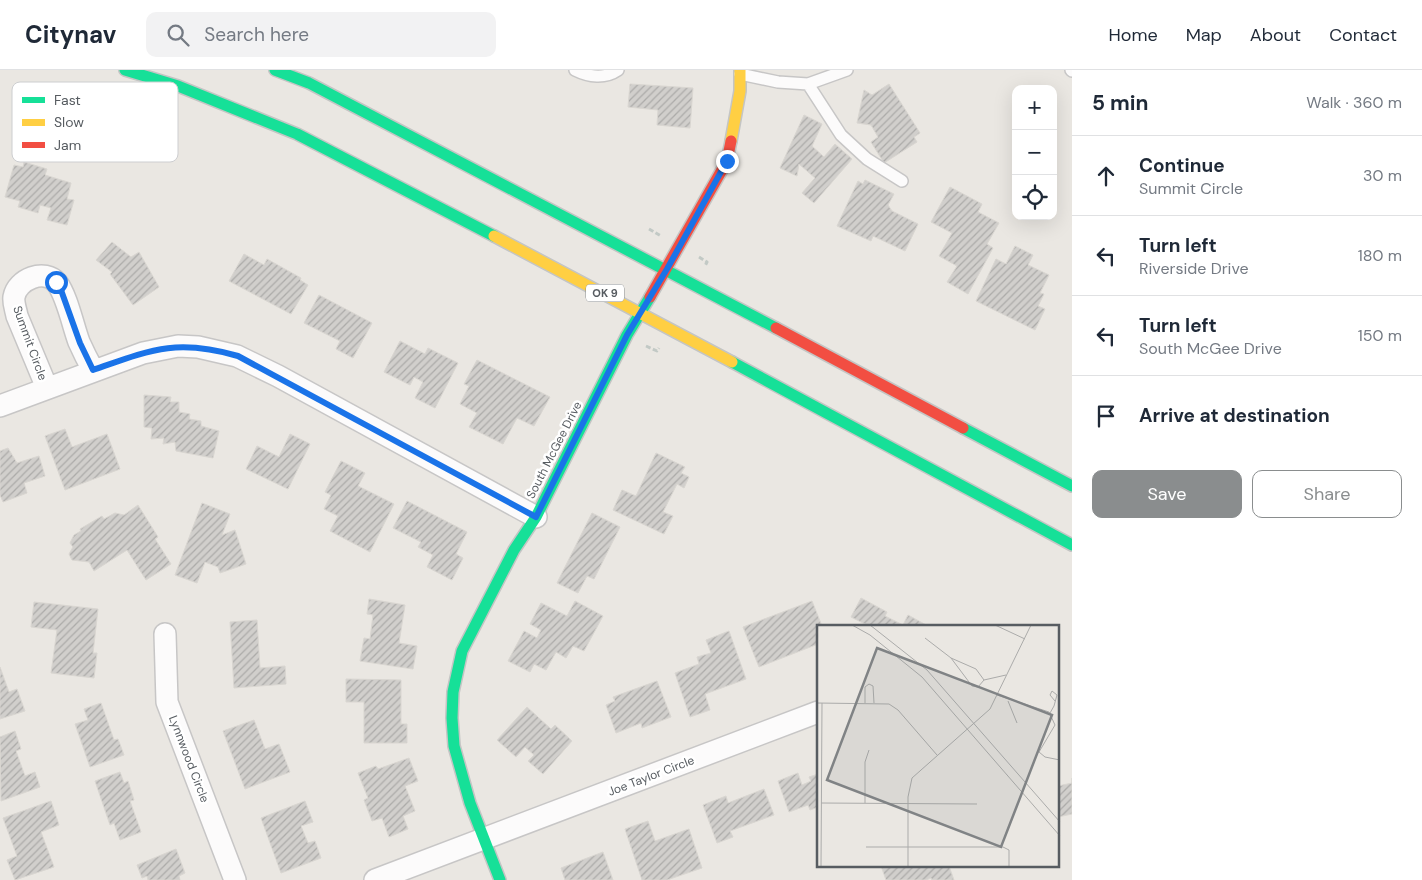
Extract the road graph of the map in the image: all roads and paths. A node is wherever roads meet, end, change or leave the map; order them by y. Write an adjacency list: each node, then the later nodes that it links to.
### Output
1 (125, 70): 7 (main road, OK 9)
2 (275, 70): 11 (main road)
3 (575, 70): 4 (lane)
4 (618, 70)
5 (847, 70): 8 (lane)
6 (740, 72): 8 (lane); 11 (main road, South McGee Drive)
7 (165, 82)
8 (808, 84): 10 (lane)
9 (178, 86): 12 (main road, OK 9)
10 (902, 181)
11 (667, 269): 12 (main road, South McGee Drive); 16 (main road)
12 (640, 312): 17 (main road, South McGee Drive); 18 (main road, OK 9)
13 (93, 370): 14 (street); 14 (street, Summit Circle); 17 (street)
14 (46, 388): 15 (street)
15 (0, 406)
16 (1072, 486)
17 (536, 517): 21 (main road, South McGee Drive)
18 (1072, 545)
19 (165, 634): 22 (street, Lynnwood Circle)
20 (817, 712): 21 (street, Joe Taylor Circle)
21 (483, 840): 23 (street, Joe Taylor Circle); 24 (main road, South McGee Drive)
22 (235, 880)
23 (375, 880)
24 (500, 880)

